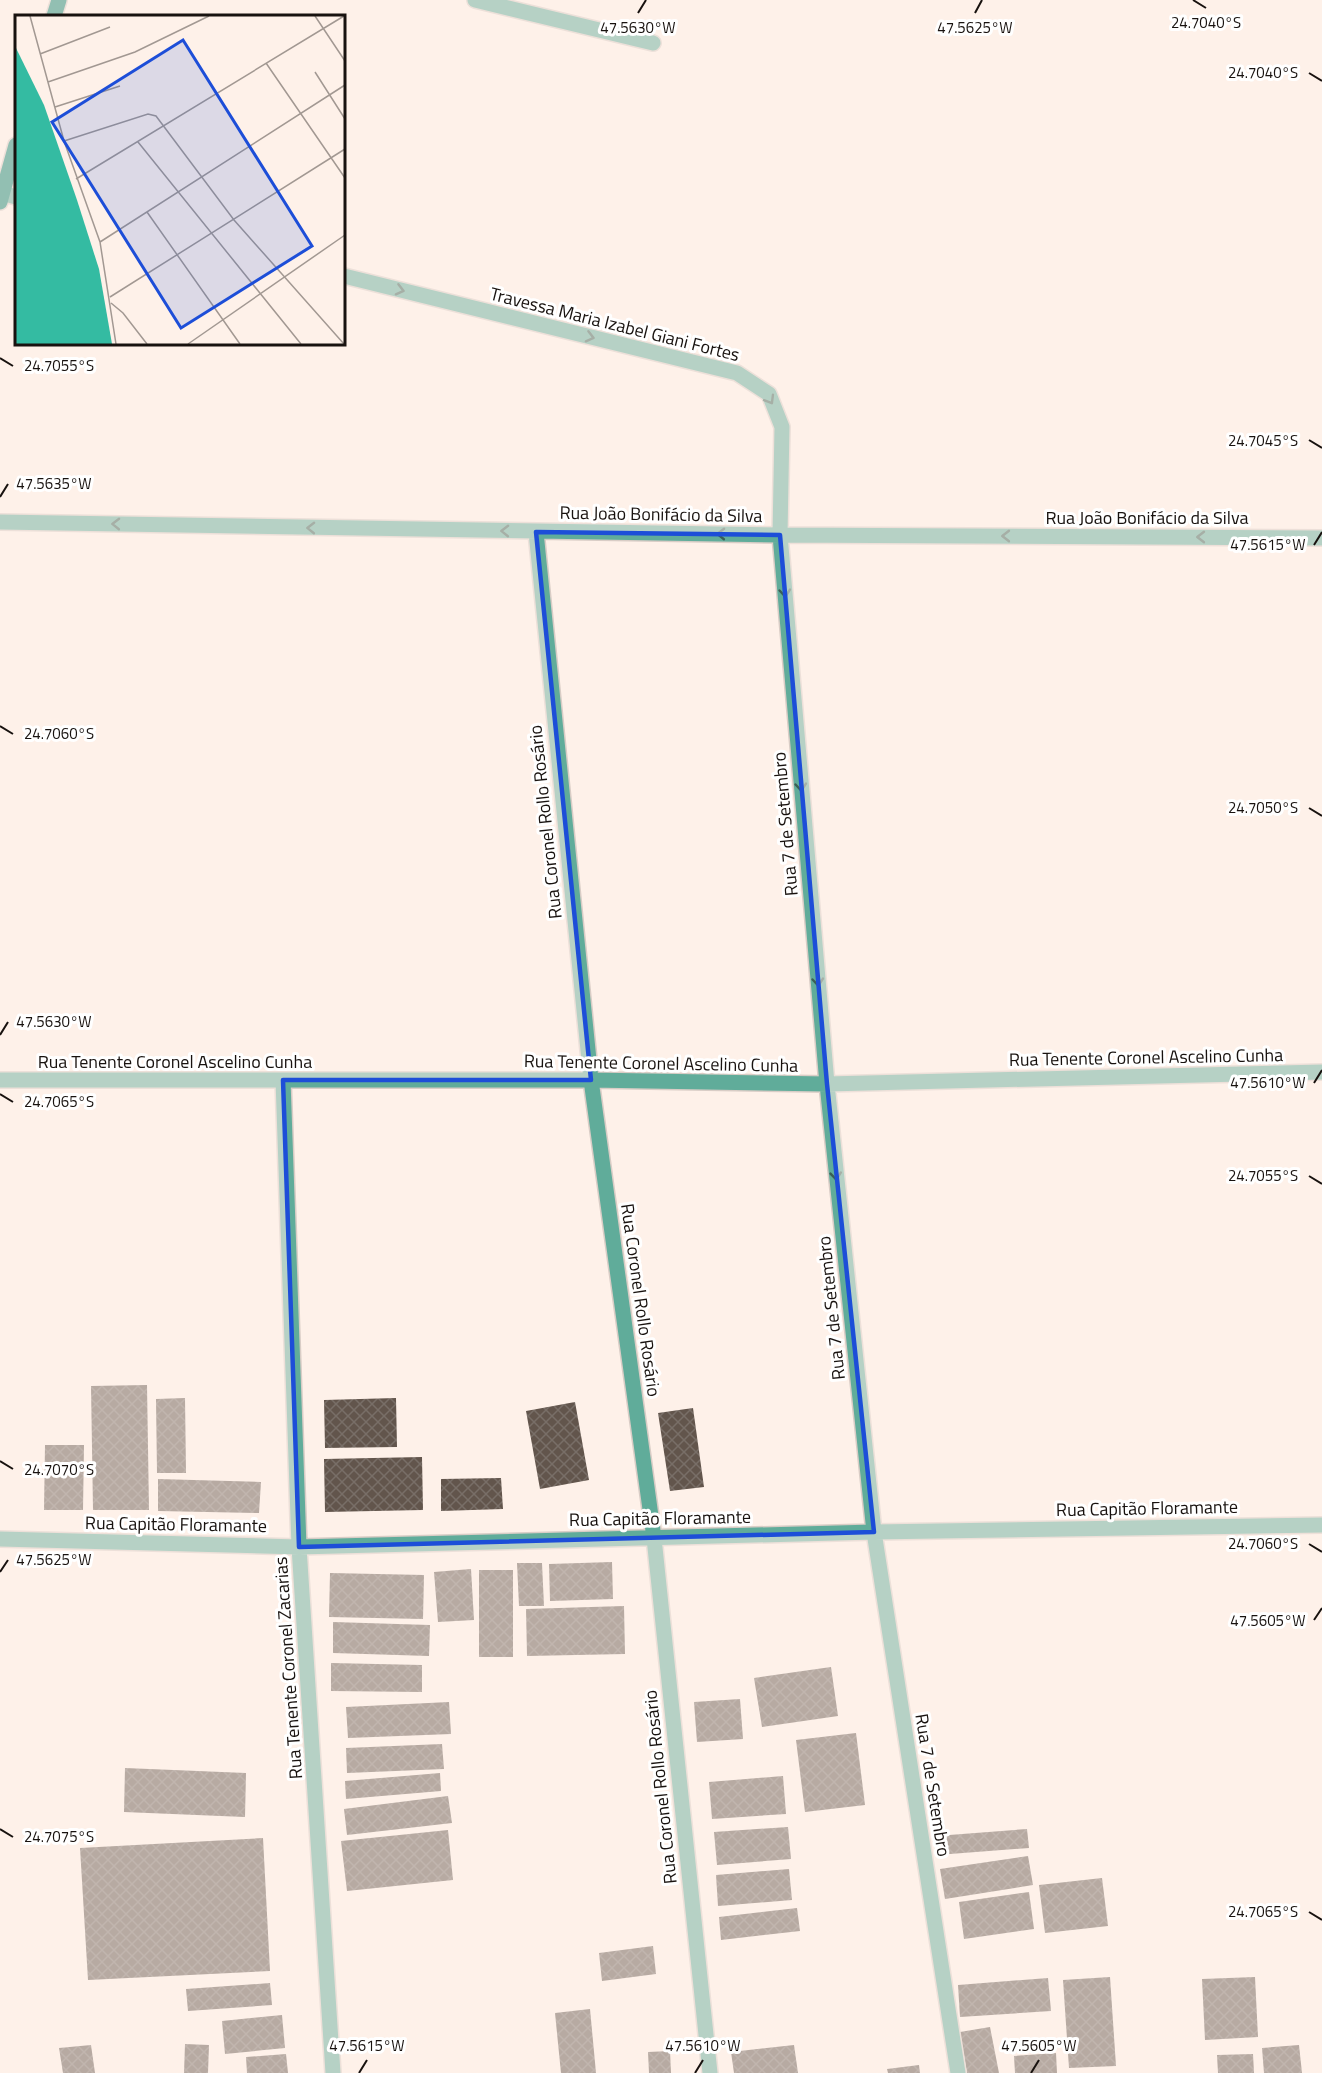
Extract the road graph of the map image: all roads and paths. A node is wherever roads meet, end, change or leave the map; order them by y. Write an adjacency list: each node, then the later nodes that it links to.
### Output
1 (59, 0): 3 (main road)
2 (475, 0): 4 (street)
3 (54, 15)
4 (653, 44)
5 (15, 150): 6 (main road)
6 (6, 197)
7 (345, 276): 10 (street, Travessa Maria Izabel Giani Fortes, one-way to 10)
8 (0, 522): 9 (street, Rua João Bonifácio da Silva, one-way to 8)
9 (536, 532): 10 (street, Rua João Bonifácio da Silva, one-way to 9); 15 (street, Rua Coronel Rollo Rosário)
10 (780, 535): 11 (street, Rua João Bonifácio da Silva, one-way to 10); 16 (street, Rua 7 de Setembro, one-way to 16)
11 (1322, 538)
12 (1322, 1072): 16 (street, Rua Tenente Coronel Ascelino Cunha)
13 (0, 1080): 14 (street, Rua Tenente Coronel Ascelino Cunha)
14 (283, 1080): 15 (street, Rua Tenente Coronel Ascelino Cunha); 21 (street, Rua Tenente Coronel Zacarias)
15 (591, 1080): 16 (street, Rua Tenente Coronel Ascelino Cunha); 19 (street, Rua Coronel Rollo Rosário)
16 (826, 1084): 18 (street, Rua 7 de Setembro, one-way to 18)
17 (1322, 1525): 18 (street, Rua Capitão Floramante)
18 (874, 1532): 19 (street, Rua Capitão Floramante); 24 (street, Rua 7 de Setembro)
19 (654, 1538): 21 (street, Rua Capitão Floramante); 23 (street, Rua Coronel Rollo Rosário)
20 (0, 1539): 21 (street, Rua Capitão Floramante)
21 (299, 1547): 22 (street, Rua Tenente Coronel Zacarias)
22 (333, 2073)
23 (710, 2073)
24 (958, 2073)

